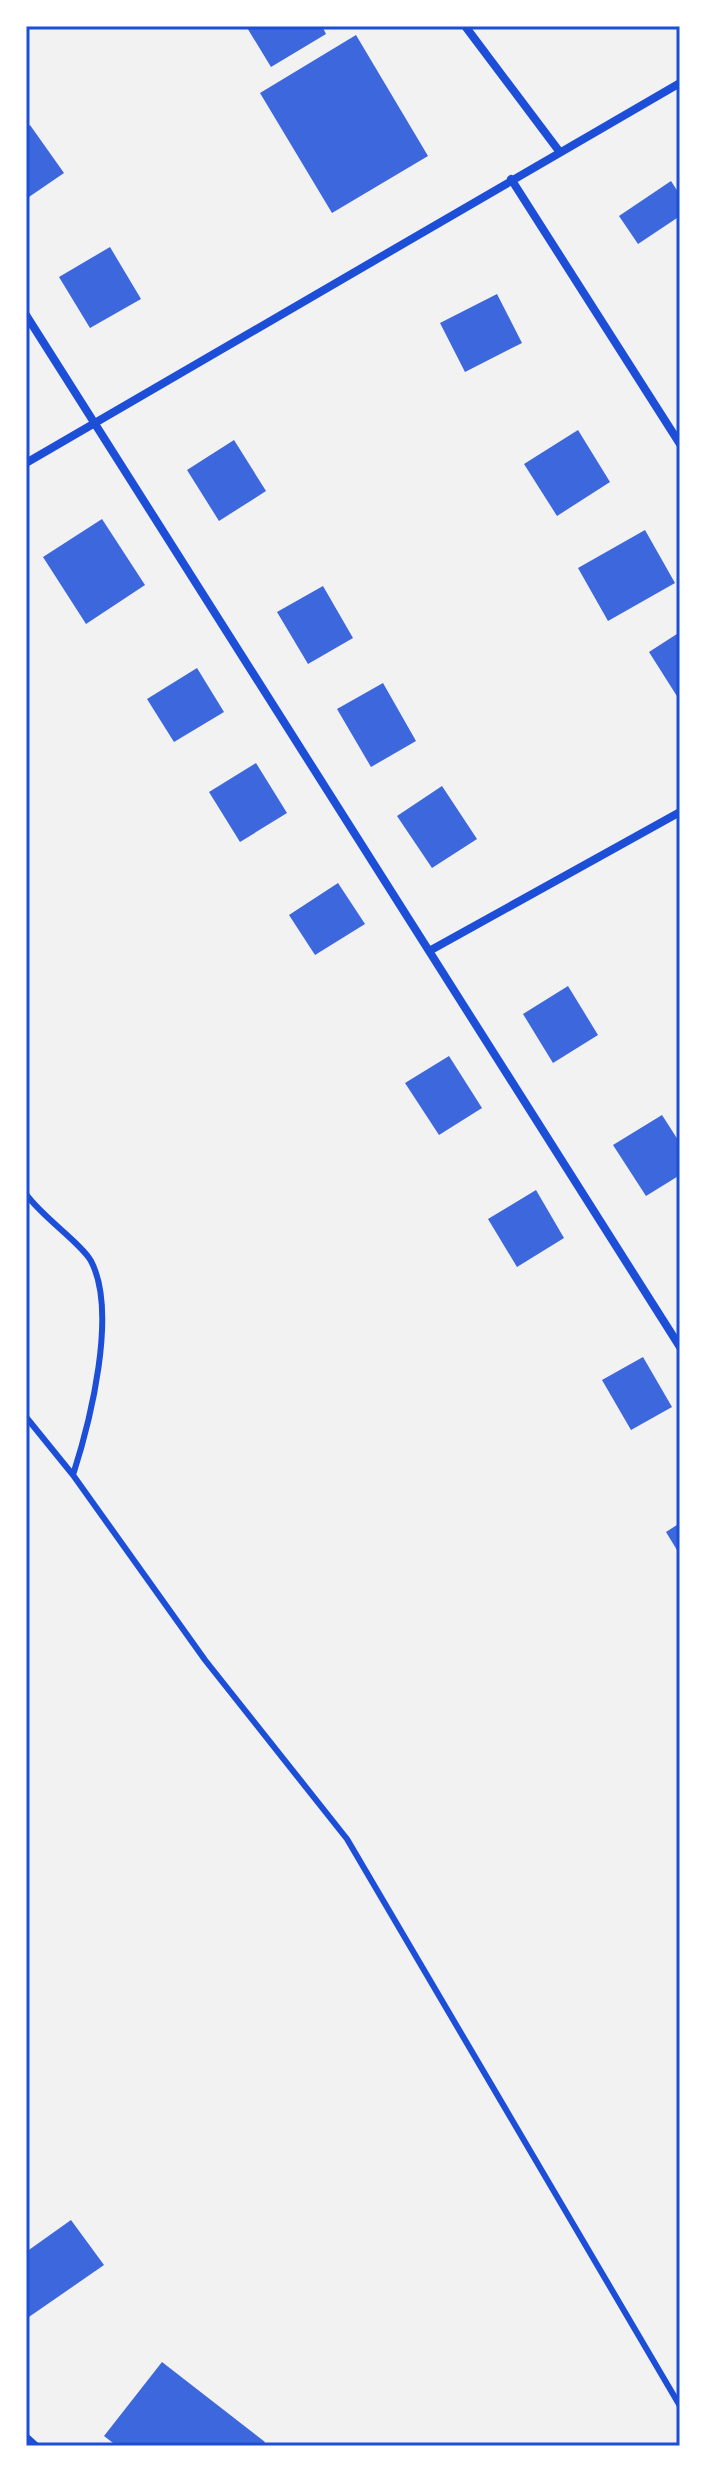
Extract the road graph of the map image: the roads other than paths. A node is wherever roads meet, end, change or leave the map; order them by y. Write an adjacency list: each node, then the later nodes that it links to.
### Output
1 (465, 26): 3 (street)
2 (680, 83): 3 (street)
3 (559, 151): 4 (street)
4 (511, 179): 6 (street); 7 (street)
5 (26, 315): 6 (street)
6 (92, 422): 8 (street); 10 (street)
7 (680, 444)
8 (26, 463)
9 (680, 812): 10 (street)
10 (431, 950): 12 (street)
11 (26, 1194): 14 (lane)
12 (680, 1347)
13 (26, 1417): 14 (lane)
14 (73, 1475): 15 (lane)
15 (680, 2406)
16 (26, 2436): 17 (lane)
17 (37, 2446)

